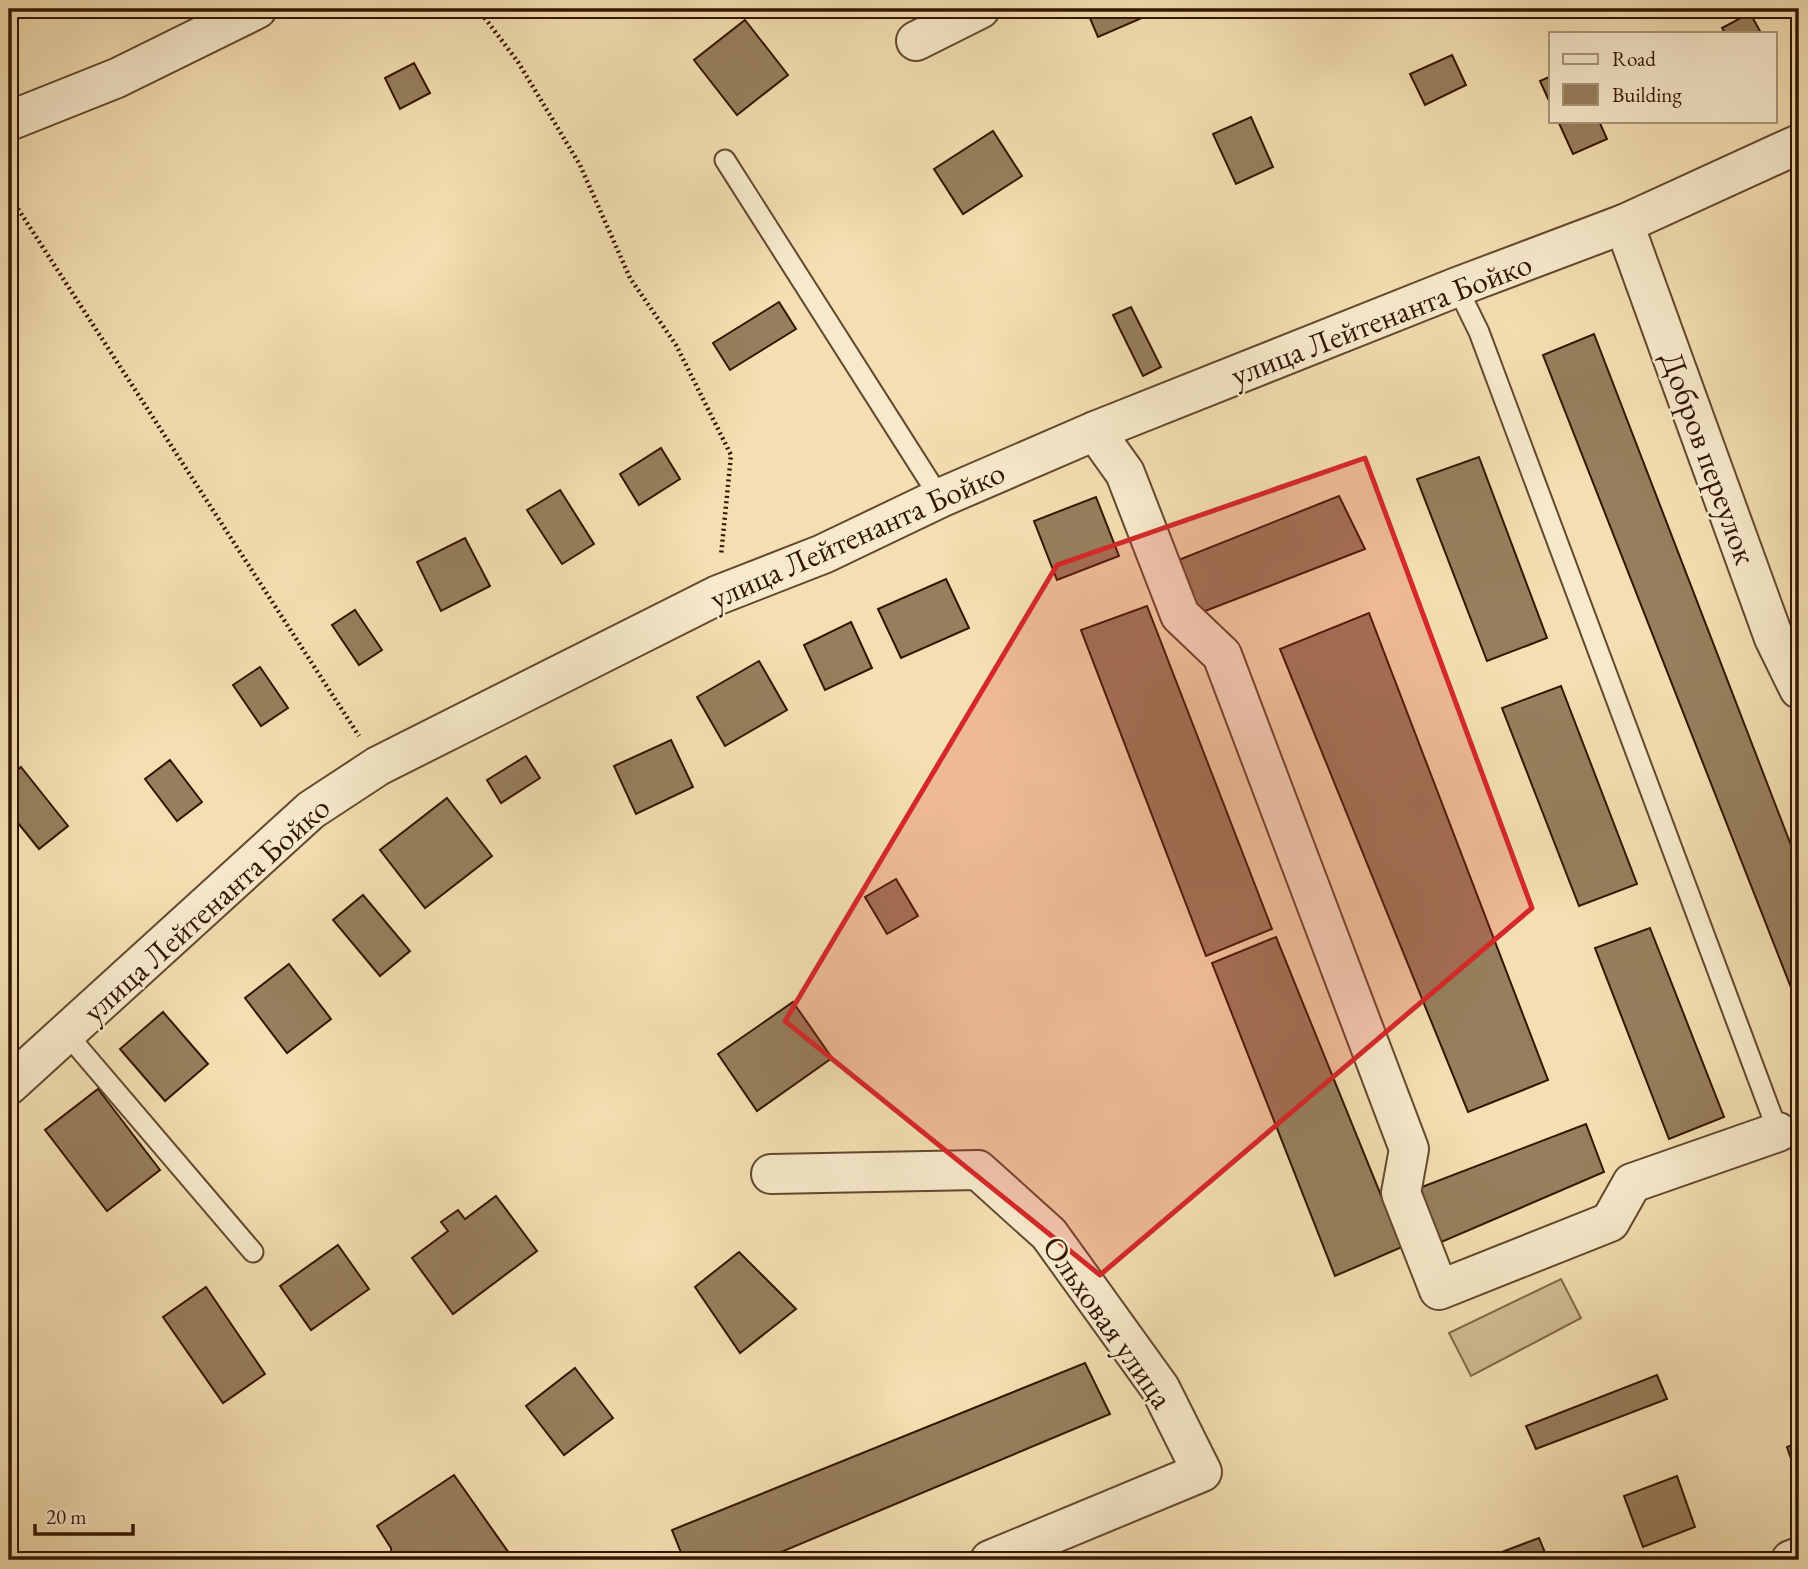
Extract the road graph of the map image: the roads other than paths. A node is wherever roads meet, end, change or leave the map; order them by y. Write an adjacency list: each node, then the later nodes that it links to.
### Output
1 (257, 9): 4 (street)
2 (980, 9): 3 (street)
3 (916, 41)
4 (9, 121)
5 (1799, 144): 7 (street, улица Лейтенанта Бойко)
6 (726, 160): 10 (lane)
7 (1624, 224): 8 (street, улица Лейтенанта Бойко); 11 (street, Добров переулок)
8 (1457, 287): 9 (street, улица Лейтенанта Бойко); 15 (lane)
9 (1095, 431): 10 (street, улица Лейтенанта Бойко); 15 (street)
10 (940, 498): 13 (street, улица Лейтенанта Бойко)
11 (1786, 633): 12 (street, Добров переулок)
12 (1799, 689)
13 (66, 1033): 14 (street, улица Лейтенанта Бойко); 17 (lane)
14 (9, 1085)
15 (1778, 1132)
16 (771, 1174): 19 (street, Ольховая улица)
17 (253, 1252)
18 (1799, 1557): 20 (street)
19 (990, 1560)
20 (1791, 1560)

